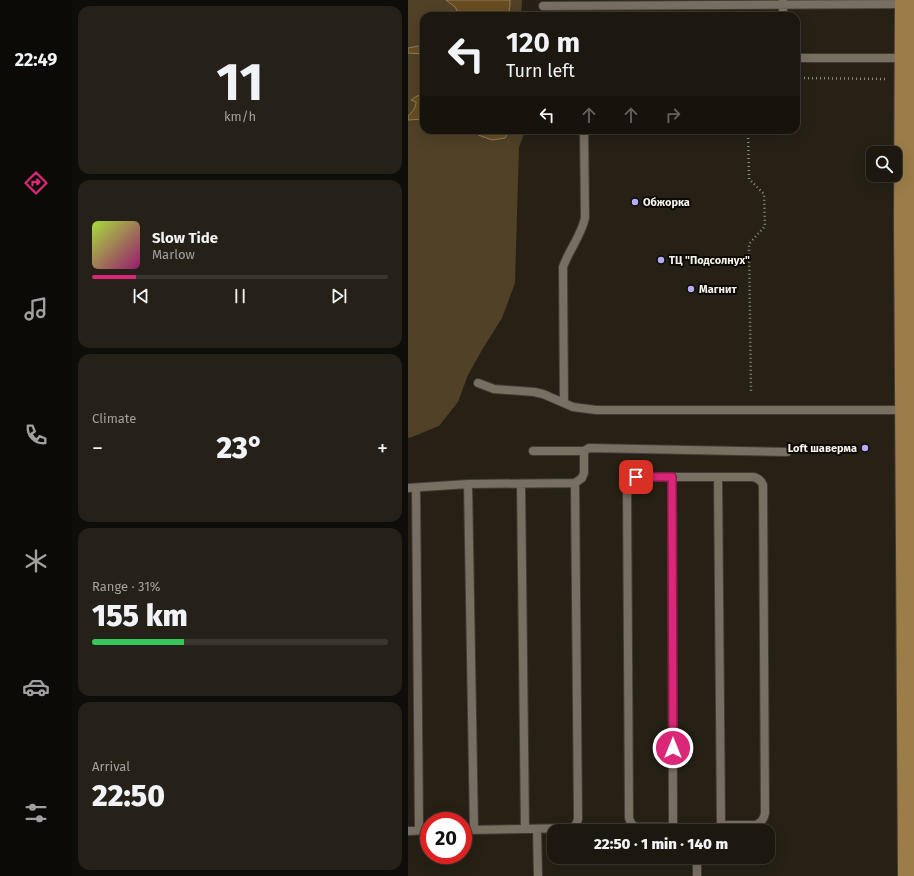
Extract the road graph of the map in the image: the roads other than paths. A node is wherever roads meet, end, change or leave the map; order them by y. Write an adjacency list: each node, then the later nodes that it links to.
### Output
1 (783, 2): 2 (lane); 3 (lane)
2 (906, 2): 5 (main road)
3 (543, 6)
4 (800, 58): 5 (lane)
5 (908, 66): 7 (main road)
6 (584, 134): 9 (lane)
7 (910, 223): 10 (main road)
8 (478, 383): 9 (lane)
9 (564, 403): 10 (lane)
10 (907, 410): 20 (main road)
11 (534, 450): 12 (lane)
12 (584, 451): 13 (lane); 16 (lane)
13 (787, 452)
14 (672, 477): 15 (lane); 23 (lane); 24 (lane)
15 (718, 477): 25 (lane); 26 (lane)
16 (575, 483): 18 (lane); 28 (lane)
17 (468, 484): 18 (lane); 19 (lane); 30 (lane)
18 (521, 484): 27 (lane)
19 (412, 488): 29 (lane)
20 (910, 553): 21 (main road)
21 (910, 588): 22 (main road)
22 (911, 720): 35 (main road)
23 (631, 824)
24 (673, 824)
25 (722, 824)
26 (758, 824)
27 (525, 829): 28 (lane); 30 (lane)
28 (537, 829): 33 (lane)
29 (419, 830): 31 (lane)
30 (474, 830)
31 (408, 831)
32 (697, 864): 34 (lane)
33 (538, 876)
34 (697, 876)
35 (909, 876)

